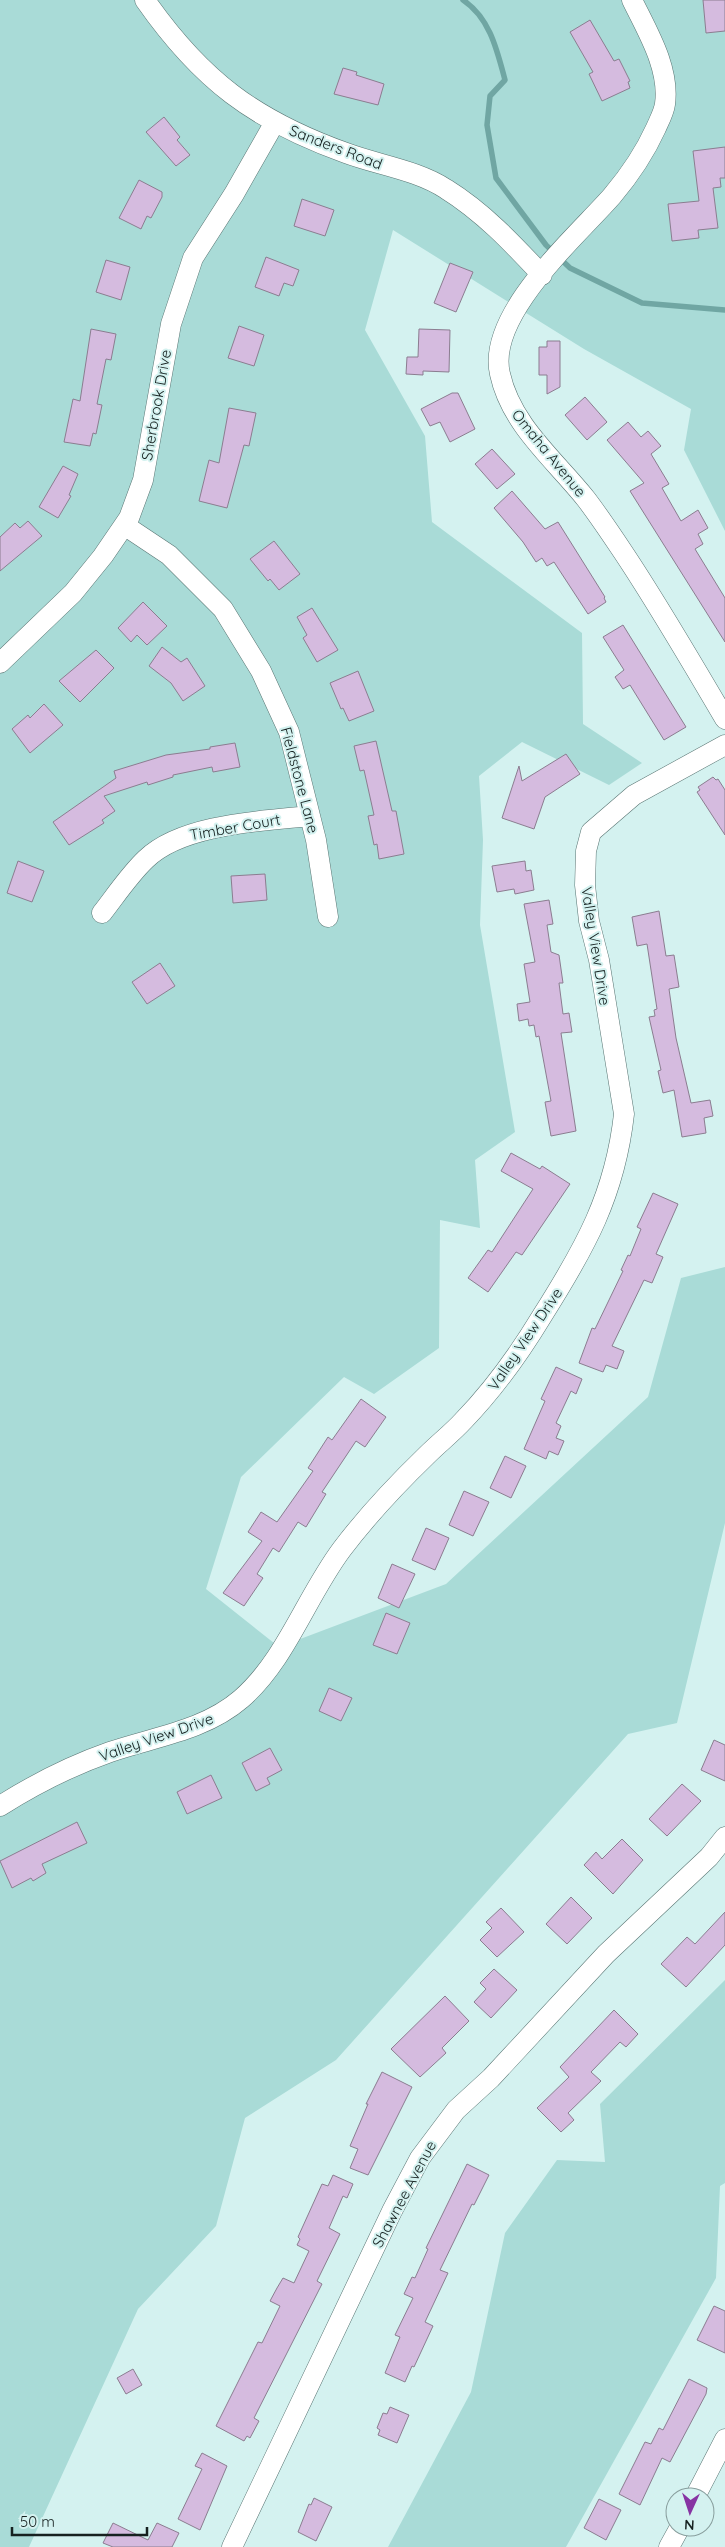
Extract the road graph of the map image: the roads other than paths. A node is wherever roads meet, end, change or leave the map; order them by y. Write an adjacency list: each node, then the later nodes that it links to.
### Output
1 (145, 0): 3 (street, Sanders Road)
2 (632, 0): 4 (street, Omaha Avenue)
3 (276, 122): 4 (street, Sanders Road); 5 (street, Sherbrook Drive)
4 (545, 270): 7 (street, Omaha Avenue)
5 (124, 525): 6 (street, Sherbrook Drive); 9 (street, Fieldstone Lane)
6 (0, 663)
7 (725, 719)
8 (725, 745): 12 (street, Valley View Drive)
9 (310, 816): 10 (street, Timber Court); 11 (street, Fieldstone Lane)
10 (102, 913)
11 (328, 917)
12 (0, 1806)
13 (725, 1837): 16 (street, Shawnee Avenue)
14 (725, 2439): 15 (street)
15 (700, 2487)
16 (232, 2547)

